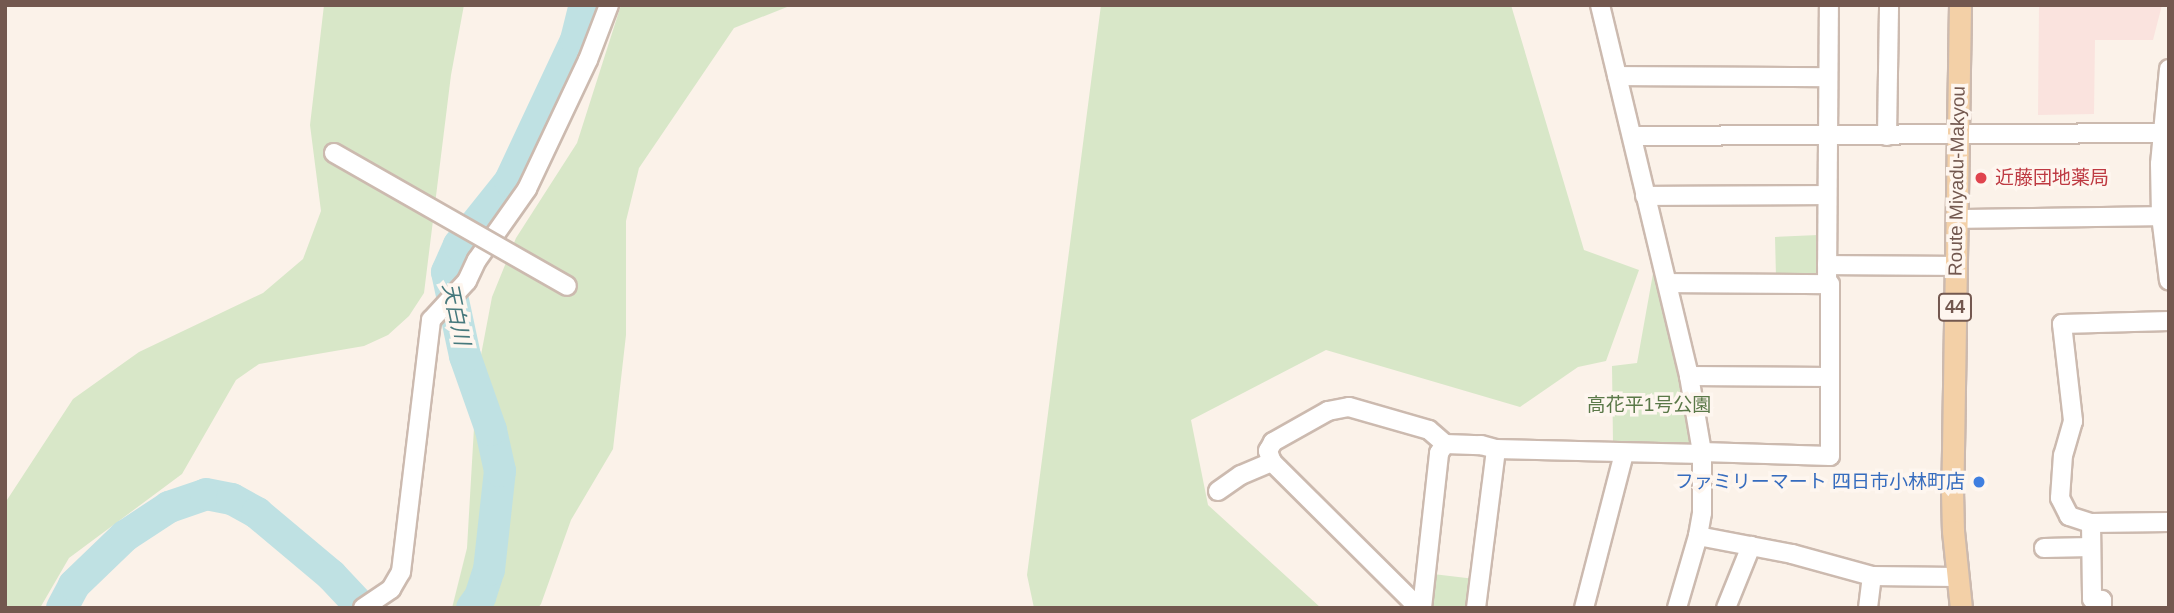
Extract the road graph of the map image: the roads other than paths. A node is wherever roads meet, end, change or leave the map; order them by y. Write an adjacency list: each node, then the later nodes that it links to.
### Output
1 (609, 5): 41 (street)
2 (1600, 5): 7 (street)
3 (1829, 5): 8 (street)
4 (1889, 5): 12 (street)
5 (1960, 5): 13 (main road, Route Miyadu-Makyou / 44)
6 (2169, 69): 9 (street)
7 (1617, 76): 8 (street); 11 (street)
8 (1828, 76): 10 (street)
9 (2161, 133): 13 (street); 17 (street)
10 (1827, 135): 11 (street); 12 (street); 15 (street)
11 (1632, 136): 16 (street)
12 (1887, 136): 13 (street)
13 (1958, 137): 18 (main road, Route Miyadu-Makyou / 44)
14 (334, 153): 23 (street, bridge)
15 (1828, 195): 16 (street); 20 (street)
16 (1645, 196): 22 (street)
17 (2164, 212): 18 (street); 21 (street)
18 (1957, 219): 19 (main road, Route Miyadu-Makyou / 44)
19 (1956, 266): 20 (street); 40 (main road, Route Miyadu-Makyou / 44)
20 (1827, 274): 22 (street); 26 (street)
21 (2169, 281)
22 (1668, 283): 25 (street)
23 (567, 286)
24 (2169, 320): 34 (street)
25 (1689, 376): 26 (street); 30 (street)
26 (1830, 377): 30 (street)
27 (1446, 444): 28 (street); 31 (street); 42 (street)
28 (1496, 449): 29 (street); 43 (street)
29 (1623, 453): 30 (street); 44 (street)
30 (1702, 453): 35 (street)
31 (1272, 462): 32 (street); 42 (street)
32 (1218, 491)
33 (2169, 522): 34 (street)
34 (2091, 523): 37 (street)
35 (1699, 536): 36 (street); 45 (street)
36 (1751, 546): 39 (street); 46 (street)
37 (2091, 547): 38 (street); 49 (street)
38 (2044, 548)
39 (1872, 576): 40 (street); 47 (street)
40 (1956, 576): 48 (main road, Route Miyadu-Makyou / 44)
41 (363, 608)
42 (1421, 608)
43 (1476, 608)
44 (1584, 608)
45 (1677, 608)
46 (1726, 608)
47 (1868, 608)
48 (1961, 608)
49 (2102, 608)

